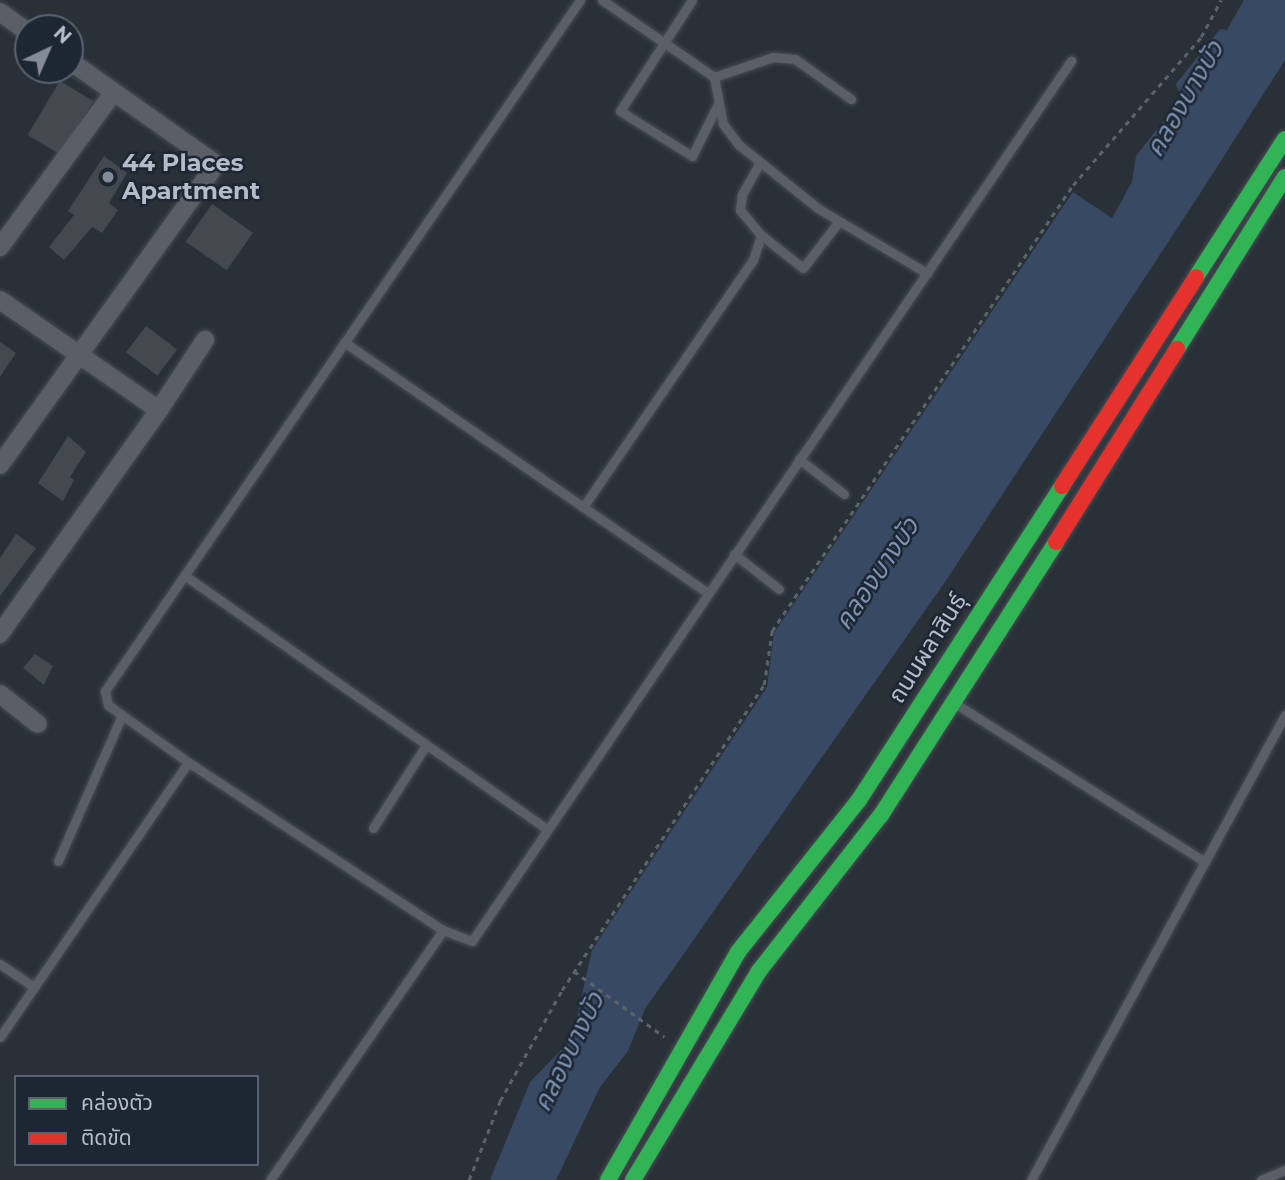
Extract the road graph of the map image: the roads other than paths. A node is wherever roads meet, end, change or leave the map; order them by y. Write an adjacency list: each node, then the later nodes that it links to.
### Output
1 (580, 0): 20 (lane)
2 (602, 0): 4 (lane)
3 (692, 0): 4 (lane)
4 (663, 42): 7 (lane); 10 (lane)
5 (1071, 61): 17 (lane)
6 (84, 71): 8 (street)
7 (714, 78): 9 (lane); 10 (lane)
8 (114, 92): 16 (street); 21 (street)
9 (851, 99)
10 (719, 102): 12 (lane)
11 (1285, 139): 32 (main road, ถนนผลาสินธุ์)
12 (760, 162): 14 (lane); 15 (lane)
13 (1285, 177): 34 (main road)
14 (839, 221): 15 (lane); 17 (lane)
15 (761, 235): 26 (lane)
16 (0, 247)
17 (927, 273): 23 (lane)
18 (0, 300): 21 (street)
19 (205, 340): 22 (street)
20 (345, 342): 26 (lane); 28 (lane)
21 (78, 355): 22 (street); 24 (street)
22 (159, 410): 31 (street)
23 (799, 459): 25 (lane); 27 (lane)
24 (0, 465)
25 (844, 494)
26 (583, 507): 30 (lane)
27 (734, 554): 29 (lane); 30 (lane)
28 (184, 575): 35 (lane); 38 (lane)
29 (779, 589)
30 (708, 593): 41 (lane)
31 (0, 634)
32 (929, 688): 34 (main road); 51 (main road, ถนนผลาสินธุ์)
33 (0, 694): 37 (street)
34 (954, 703): 43 (lane); 52 (main road)
35 (122, 715): 39 (lane); 42 (lane)
36 (1285, 715): 43 (lane)
37 (38, 724)
38 (426, 745): 40 (lane); 41 (lane)
39 (188, 762): 44 (lane); 46 (lane)
40 (373, 828)
41 (548, 830): 44 (lane)
42 (58, 861)
43 (1205, 862): 53 (lane)
44 (443, 930): 50 (lane)
45 (0, 964): 46 (lane)
46 (34, 987): 47 (lane)
47 (0, 1037)
48 (1285, 1171): 49 (lane)
49 (1262, 1179)
50 (270, 1180)
51 (608, 1180)
52 (633, 1180)
53 (1031, 1180)

